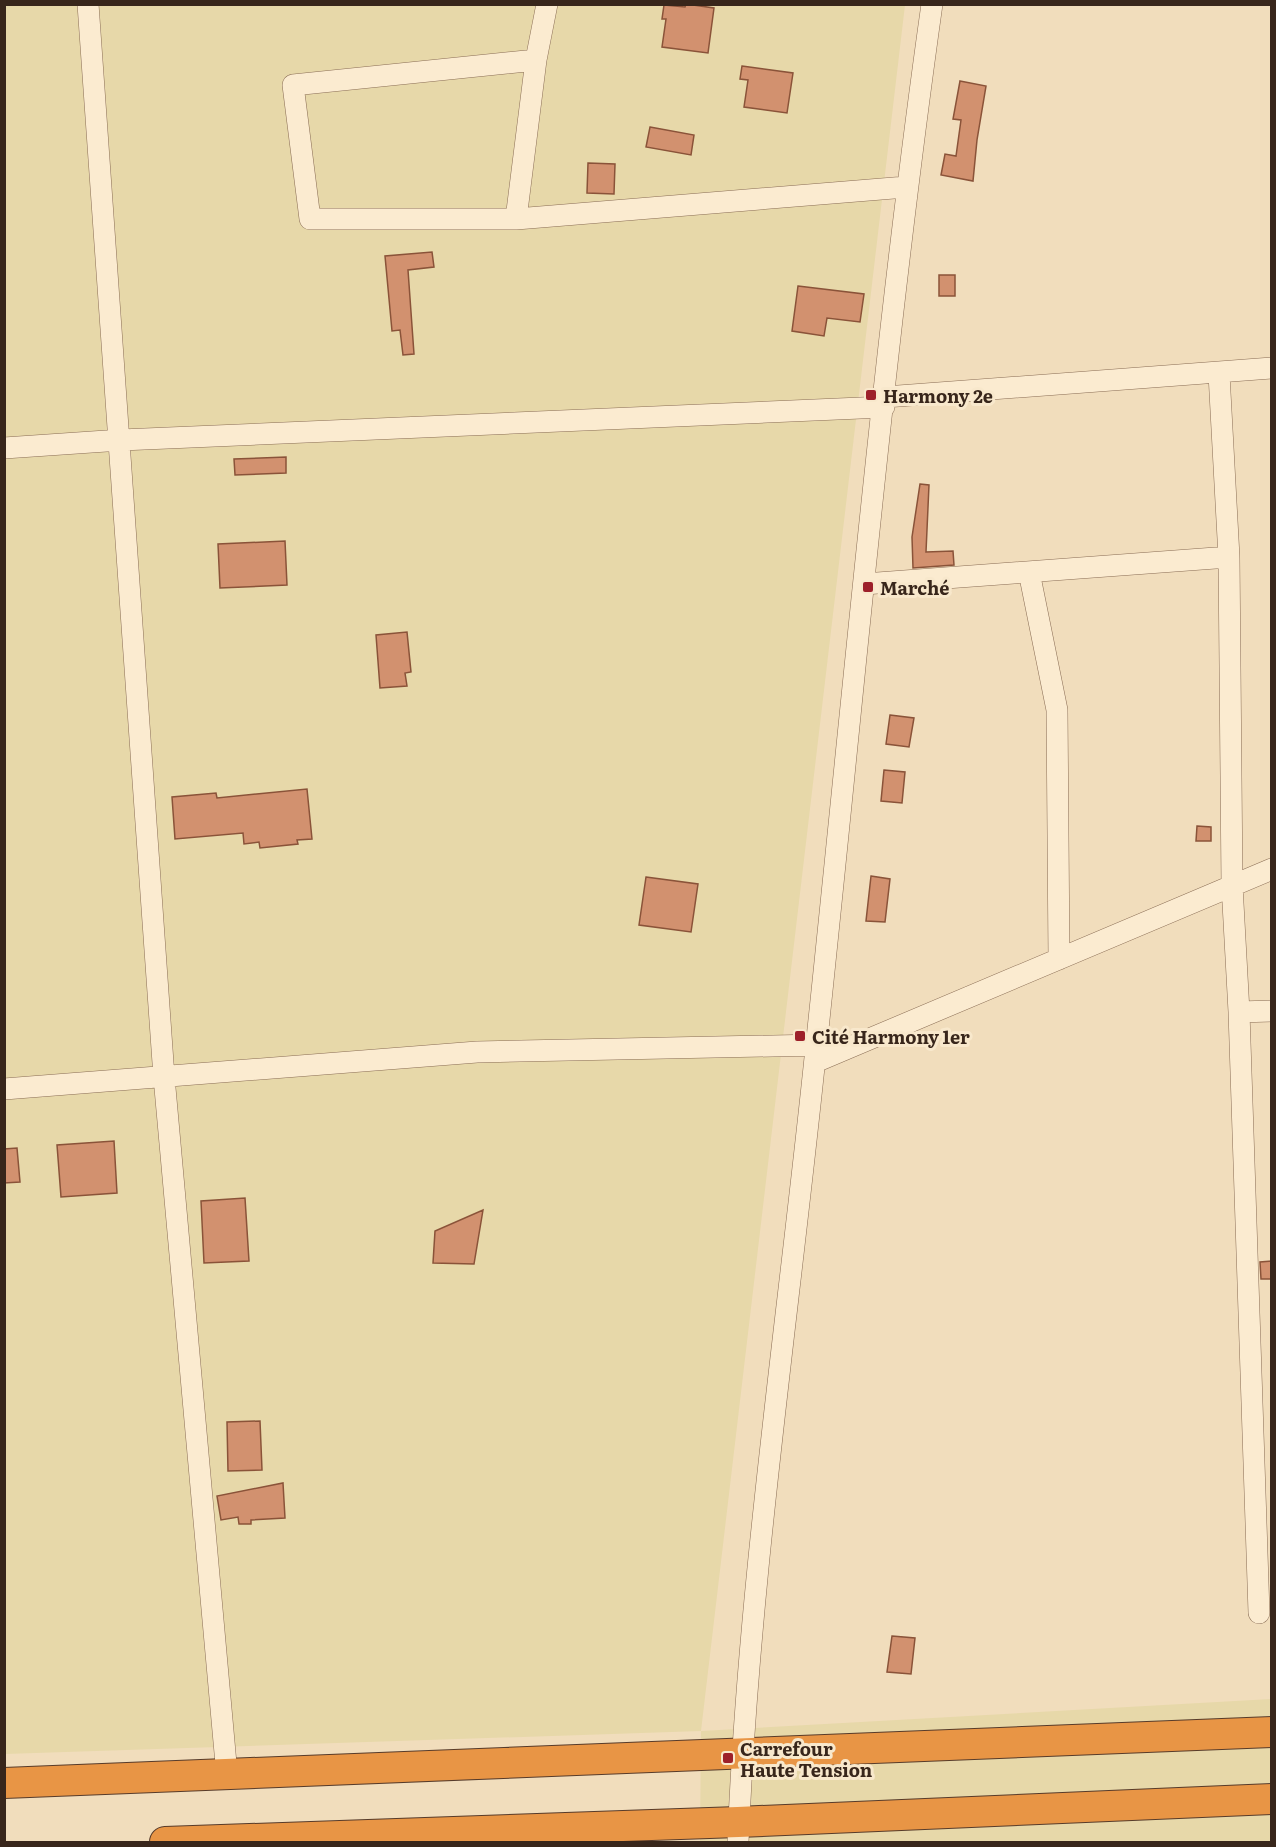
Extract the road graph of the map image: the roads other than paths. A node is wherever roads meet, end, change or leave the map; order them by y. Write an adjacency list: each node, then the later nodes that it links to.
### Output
1 (88, 4): 10 (street)
2 (547, 4): 4 (street)
3 (932, 4): 5 (street)
4 (536, 60): 6 (street); 6 (street)
5 (906, 187): 6 (street); 9 (street)
6 (516, 219)
7 (1272, 368): 8 (street)
8 (1219, 374): 9 (street); 12 (street)
9 (885, 402): 10 (street); 14 (street)
10 (121, 440): 11 (street); 21 (street)
11 (4, 448)
12 (1229, 557): 13 (street); 16 (street)
13 (1029, 572): 14 (street); 17 (street)
14 (864, 584): 20 (street)
15 (1272, 869): 16 (street)
16 (1232, 885): 17 (street); 19 (street)
17 (1059, 959): 20 (street)
18 (1272, 1011): 19 (street)
19 (1239, 1012): 23 (street)
20 (816, 1054): 21 (street); 25 (street)
21 (164, 1077): 22 (street); 26 (street)
22 (4, 1089)
23 (1259, 1613)
24 (1272, 1732): 25 (highway)
25 (744, 1753): 26 (highway); 29 (street)
26 (227, 1774): 27 (highway)
27 (4, 1783)
28 (1272, 1799): 29 (highway)
29 (738, 1832): 30 (highway)
30 (165, 1842)

